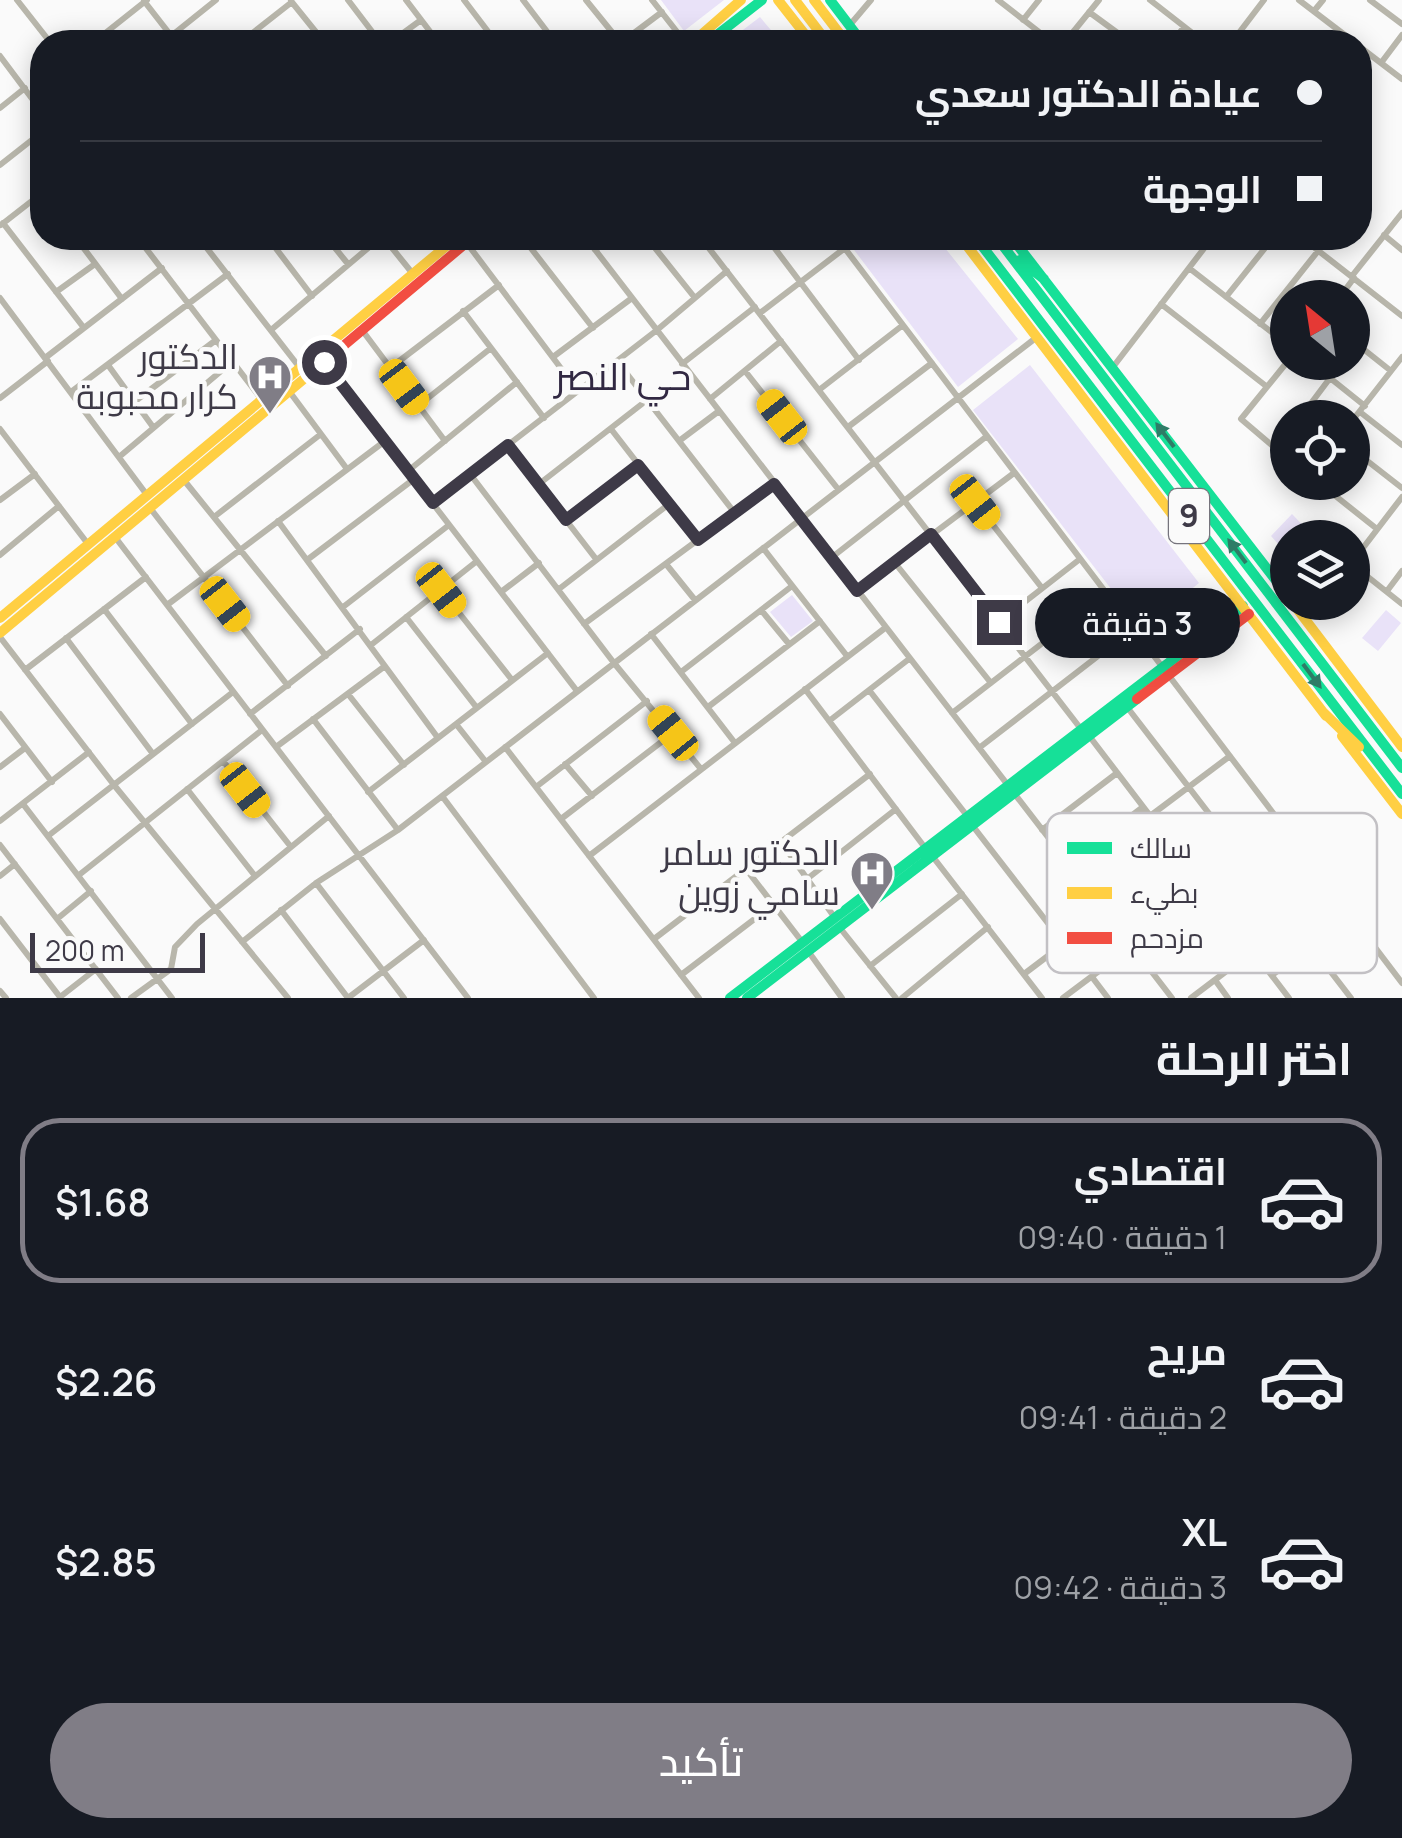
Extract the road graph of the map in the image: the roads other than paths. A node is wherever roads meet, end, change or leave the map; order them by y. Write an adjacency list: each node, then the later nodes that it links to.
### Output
1 (17, 0): 34 (street)
2 (216, 0): 37 (street)
3 (348, 0): 40 (street)
4 (406, 0): 29 (street)
5 (464, 0): 43 (street)
6 (523, 0): 44 (street)
7 (586, 0): 45 (street)
8 (652, 0): 27 (street)
9 (762, 0): 25 (main road)
10 (778, 0): 50 (main road)
11 (795, 0): 51 (main road)
12 (814, 0): 52 (main road)
13 (830, 0): 32 (main road)
14 (870, 0): 32 (street)
15 (998, 0): 30 (street)
16 (1039, 0): 30 (street)
17 (1098, 0): 28 (street)
18 (1150, 0): 33 (street)
19 (1264, 0): 59 (street)
20 (1299, 0): 26 (street)
21 (1322, 0): 26 (street)
22 (1370, 0): 31 (street)
23 (145, 1): 35 (street); 36 (street)
24 (292, 1): 38 (street); 39 (street)
25 (742, 5): 48 (main road); 49 (main road)
26 (1314, 11): 60 (street)
27 (662, 12): 46 (street); 47 (street)
28 (1089, 12): 55 (street); 56 (street)
29 (421, 20): 41 (street); 42 (street)
30 (1023, 20): 54 (street)
31 (1402, 24)
32 (849, 26): 53 (main road)
33 (1184, 26): 57 (street); 58 (street)
34 (41, 30)
35 (109, 30)
36 (166, 30)
37 (183, 30)
38 (256, 30)
39 (314, 30)
40 (371, 30)
41 (408, 30)
42 (429, 30)
43 (487, 30)
44 (544, 30)
45 (611, 30)
46 (637, 30)
47 (676, 30)
48 (710, 30)
49 (719, 30)
50 (802, 30)
51 (818, 30)
52 (837, 30)
53 (852, 30)
54 (1036, 30)
55 (1075, 30)
56 (1114, 30)
57 (1181, 30)
58 (1189, 30)
59 (1241, 30)
60 (1339, 30)
61 (1402, 35): 64 (street)
62 (0, 56): 66 (street)
63 (1372, 56): 64 (street)
64 (1381, 63): 65 (street)
65 (1402, 79)
66 (25, 88): 67 (street); 68 (street)
67 (30, 95)
68 (0, 108)
69 (30, 141): 70 (street)
70 (0, 165)
71 (30, 203): 73 (street)
72 (1402, 213): 74 (street)
73 (2, 224): 113 (street)
74 (1384, 236): 100 (street); 108 (street)
75 (85, 250): 101 (street)
76 (148, 250): 103 (street)
77 (209, 250): 106 (street)
78 (277, 250): 114 (street)
79 (337, 250): 102 (street)
80 (366, 250): 102 (street)
81 (392, 250): 107 (street)
82 (449, 250): 107 (main road)
83 (453, 250): 130 (main road)
84 (474, 250): 112 (street)
85 (532, 250): 128 (street)
86 (596, 250): 117 (street)
87 (657, 250): 118 (street)
88 (710, 250): 105 (street)
89 (777, 250): 111 (street)
90 (842, 250): 111 (street)
91 (846, 250): 125 (street)
92 (970, 250): 133 (main road)
93 (985, 250): 321 (main road, 9, one-way to 321)
94 (1006, 250): 317 (main road, 9, one-way to 94)
95 (1007, 250): 109 (main road)
96 (1021, 250): 109 (main road)
97 (1203, 250): 104 (street)
98 (1264, 250): 119 (street)
99 (1318, 250): 108 (street); 126 (street)
100 (1402, 250)
101 (96, 264): 113 (street); 116 (street)
102 (348, 264): 114 (street)
103 (162, 268): 116 (street); 120 (street)
104 (1189, 268): 119 (street); 121 (street)
105 (727, 271): 118 (street); 122 (street)
106 (228, 274): 120 (street); 129 (street)
107 (413, 274): 149 (main road)
108 (1353, 277): 110 (street); 124 (street)
109 (1044, 279): 148 (main road)
110 (1351, 280)
111 (800, 282): 122 (street); 141 (street)
112 (499, 285): 123 (street); 139 (street)
113 (56, 292): 127 (street)
114 (312, 296): 129 (street)
115 (0, 298): 140 (street)
116 (122, 298): 127 (street)
117 (632, 298): 128 (street); 131 (street)
118 (695, 298): 131 (street)
119 (1226, 298): 126 (street)
120 (189, 304): 134 (street); 147 (street)
121 (1162, 304): 148 (street); 156 (street)
122 (757, 310): 135 (street); 146 (street)
123 (463, 311): 136 (street); 150 (street)
124 (1402, 316)
125 (902, 324): 141 (street); 145 (street)
126 (1260, 324): 132 (street)
127 (84, 328): 140 (street)
128 (593, 328): 139 (street)
129 (271, 330): 149 (street)
130 (362, 330): 144 (main road); 150 (street)
131 (657, 330): 143 (street); 146 (street)
132 (1270, 332)
133 (1037, 337): 163 (street); 252 (main road)
134 (216, 340): 142 (street); 168 (street)
135 (782, 341): 151 (street); 157 (street)
136 (491, 348): 155 (street); 169 (street)
137 (1370, 354): 152 (street)
138 (1402, 357): 152 (street)
139 (553, 358): 159 (street)
140 (46, 360): 160 (street); 161 (street)
141 (859, 360): 157 (street)
142 (232, 361): 164 (street); 173 (street)
143 (617, 361): 159 (street); 165 (street)
144 (324, 362): 158 (main road); 180 (street)
145 (932, 363): 163 (street); 174 (street)
146 (682, 364): 162 (street)
147 (108, 365): 160 (street); 168 (street)
148 (1113, 367): 235 (main road, one-way to 148)
149 (300, 368): 164 (main road)
150 (390, 368): 169 (street)
151 (746, 371): 162 (street); 201 (street)
152 (1392, 371): 167 (street)
153 (1271, 380): 156 (street)
154 (1332, 380): 166 (street)
155 (516, 382): 172 (street); 182 (street)
156 (1266, 386): 183 (street)
157 (819, 390): 174 (street)
158 (289, 391): 177 (main road); 178 (street)
159 (578, 391): 172 (street)
160 (71, 392): 187 (street)
161 (0, 398)
162 (710, 399): 170 (street)
163 (958, 399): 179 (street); 188 (street)
164 (262, 400): 177 (main road)
165 (648, 400): 175 (street); 181 (street)
166 (1353, 400)
167 (1369, 400)
168 (134, 402): 173 (street)
169 (418, 406): 182 (street)
170 (718, 410): 181 (street); 199 (street)
171 (1370, 416): 185 (street)
172 (544, 418): 184 (street)
173 (153, 427): 187 (street)
174 (848, 427): 188 (street)
175 (610, 429): 190 (street); 198 (street)
176 (0, 430): 194 (street)
177 (229, 434): 186 (main road)
178 (321, 434): 191 (street); 213 (street)
179 (987, 436): 193 (street); 205 (street)
180 (384, 440): 191 (street); 192 (street)
181 (679, 440): 212 (street)
182 (445, 441): 192 (street)
183 (1270, 444)
184 (508, 445): 195 (street); 198 (street)
185 (1402, 445)
186 (209, 450): 197 (main road); 202 (main road)
187 (119, 457): 202 (street)
188 (874, 461): 201 (street); 205 (street)
189 (1370, 463): 200 (street)
190 (638, 465): 209 (street); 215 (street)
191 (347, 469): 216 (street)
192 (408, 470): 196 (street)
193 (1014, 472): 207 (street); 228 (street)
194 (34, 474): 204 (street); 210 (street)
195 (470, 474): 208 (street); 232 (street)
196 (414, 479): 208 (street); 229 (street)
197 (183, 480): 211 (main road); 213 (street)
198 (539, 484): 215 (street)
199 (774, 484): 212 (street); 214 (street)
200 (1402, 488)
201 (838, 489): 214 (street)
202 (148, 495): 222 (main road)
203 (1402, 497): 218 (street)
204 (0, 500)
205 (904, 500): 219 (street); 226 (street)
206 (1341, 500): 218 (street)
207 (975, 502): 219 (street); 239 (street)
208 (433, 503): 217 (street)
209 (669, 504): 221 (street); 227 (street)
210 (59, 506): 222 (street); 225 (street)
211 (150, 508): 220 (main road); 237 (street)
212 (734, 512): 221 (street)
213 (214, 517): 224 (street)
214 (801, 518): 223 (street); 226 (street)
215 (566, 520): 227 (street)
216 (278, 521): 224 (street); 229 (street)
217 (449, 524): 230 (street); 249 (street)
218 (1377, 529): 243 (street)
219 (931, 534): 231 (street); 257 (street)
220 (115, 537): 236 (street); 263 (main road)
221 (698, 540): 233 (street)
222 (88, 544): 254 (main road)
223 (763, 548): 238 (street); 246 (street)
224 (240, 550): 237 (street); 269 (street)
225 (0, 555)
226 (832, 558): 242 (street)
227 (596, 559): 240 (street)
228 (1080, 559): 239 (street); 245 (street)
229 (307, 560): 249 (street)
230 (478, 561): 241 (street); 244 (street)
231 (895, 562): 242 (street); 279 (street)
232 (539, 563): 240 (street); 244 (street)
233 (666, 564): 246 (street); 258 (street)
234 (1402, 571): 243 (street)
235 (1270, 572)
236 (146, 577): 248 (street); 250 (street)
237 (204, 577): 248 (street); 280 (street)
238 (792, 586): 251 (street); 256 (street)
239 (1042, 588): 257 (street)
240 (559, 589): 258 (street)
241 (441, 590): 253 (street); 277 (street)
242 (857, 591): 259 (street)
243 (1387, 591): 247 (street)
244 (501, 592): 267 (street)
245 (1106, 594): 261 (street); 268 (street)
246 (695, 600): 262 (street)
247 (1402, 604)
248 (167, 605): 285 (street)
249 (343, 607): 260 (street)
250 (104, 610): 264 (street); 297 (street)
251 (761, 610): 265 (street); 275 (street)
252 (1246, 610): 276 (main road); 291 (main road)
253 (406, 617): 266 (street); 290 (street)
254 (0, 618)
255 (1306, 620): 304 (main road)
256 (820, 621): 265 (street); 270 (street)
257 (999, 622): 268 (street)
258 (584, 624): 272 (street)
259 (885, 628): 270 (street); 271 (street)
260 (360, 629): 266 (street); 269 (street)
261 (1132, 629): 276 (street); 284 (street)
262 (651, 634): 272 (street); 275 (street)
263 (0, 635): 274 (street)
264 (66, 638): 274 (street); 310 (street)
265 (790, 644): 288 (street)
266 (370, 645): 273 (street)
267 (548, 653): 277 (street); 283 (street)
268 (1024, 655): 279 (street); 284 (street)
269 (326, 656): 280 (street)
270 (847, 656): 281 (street)
271 (909, 659): 282 (street); 292 (street)
272 (614, 663): 283 (street); 287 (street)
273 (385, 666): 286 (street); 302 (street)
274 (25, 670): 309 (street)
275 (681, 672): 288 (street)
276 (1165, 672): 278 (main road); 311 (street)
277 (512, 680): 290 (street)
278 (1154, 680): 289 (main road); 300 (main road)
279 (991, 683): 292 (street)
280 (288, 686): 294 (street)
281 (805, 689): 296 (street); 303 (street)
282 (869, 690): 296 (street); 345 (street)
283 (577, 691): 306 (street)
284 (1052, 691): 300 (street); 308 (street)
285 (233, 692): 294 (street); 297 (street)
286 (348, 694): 295 (street); 315 (street)
287 (647, 701): 301 (street); 314 (street)
288 (708, 707): 303 (street)
289 (1127, 707): 300 (main road); 325 (street)
290 (476, 708): 298 (street)
291 (1323, 712): 321 (main road); 341 (main road)
292 (952, 713): 308 (street)
293 (0, 714): 307 (street)
294 (250, 714): 299 (street)
295 (313, 720): 305 (street); 328 (street)
296 (829, 720): 320 (street)
297 (192, 724): 310 (street)
298 (456, 724): 302 (street); 313 (street)
299 (262, 729): 305 (street); 312 (street)
300 (1085, 732): 319 (street); 327 (main road)
301 (673, 733): 318 (street); 331 (street)
302 (438, 738): 315 (street)
303 (736, 743): 318 (street)
304 (1402, 746)
305 (276, 747): 342 (street)
306 (505, 747): 313 (street); 324 (street)
307 (25, 748): 316 (street); 322 (street)
308 (978, 748): 327 (street)
309 (89, 752): 322 (street); 323 (street)
310 (154, 754): 323 (street)
311 (1230, 756): 325 (street); 340 (street)
312 (222, 761): 326 (street); 354 (street)
313 (486, 762): 330 (street)
314 (565, 764): 324 (street); 331 (street)
315 (404, 765): 328 (street)
316 (0, 767)
317 (1402, 768)
318 (701, 769): 357 (street)
319 (1117, 773): 333 (street); 335 (street)
320 (870, 774): 334 (street); 352 (street)
321 (1391, 779): 329 (main road, 9)
322 (52, 782): 332 (street)
323 (114, 785): 346 (street); 350 (street)
324 (536, 786): 343 (street)
325 (1190, 786): 338 (street); 339 (street)
326 (188, 788): 346 (street); 362 (street)
327 (1011, 789): 345 (main road); 349 (street)
328 (368, 792): 348 (street)
329 (1402, 794)
330 (442, 796): 348 (street); 407 (street)
331 (592, 796): 343 (street)
332 (23, 804): 344 (street); 350 (street)
333 (1143, 807): 336 (street); 337 (street)
334 (896, 809): 355 (street); 363 (street)
335 (1064, 813)
336 (1135, 813)
337 (1148, 813)
338 (1154, 813)
339 (1210, 813)
340 (1273, 813)
341 (1402, 814)
342 (329, 816): 354 (street); 356 (street)
343 (561, 819): 357 (street)
344 (0, 821)
345 (970, 821): 355 (main road); 372 (street)
346 (145, 823): 361 (street); 368 (street)
347 (1047, 826): 349 (street)
348 (398, 830): 356 (street)
349 (1042, 830): 351 (street)
350 (48, 836): 361 (street)
351 (1047, 837)
352 (781, 842): 359 (street); 363 (street)
353 (0, 845): 358 (street)
354 (291, 848): 362 (street)
355 (929, 852): 366 (street); 373 (main road)
356 (359, 856): 364 (street); 376 (street)
357 (589, 856): 375 (street)
358 (15, 864): 360 (street); 370 (street)
359 (746, 869): 367 (street); 375 (street)
360 (0, 876)
361 (79, 876): 365 (street)
362 (255, 876): 368 (street)
363 (807, 879): 373 (street)
364 (316, 883): 369 (street); 383 (street)
365 (92, 891): 370 (street); 393 (street)
366 (962, 894): 374 (street); 381 (street)
367 (773, 905): 378 (street); 390 (street)
368 (216, 910): 377 (street); 393 (street)
369 (282, 910): 377 (street); 404 (street)
370 (57, 918): 382 (street)
371 (0, 919): 399 (street)
372 (1047, 922)
373 (837, 923): 378 (main road); 381 (street)
374 (988, 927): 389 (street); 412 (street)
375 (654, 939): 390 (street)
376 (424, 940): 383 (street); 406 (street)
377 (242, 942): 403 (street)
378 (806, 947): 397 (street); 409 (main road); 410 (main road)
379 (1377, 950): 395 (street)
380 (1047, 957): 389 (street)
381 (870, 966): 412 (street)
382 (96, 969): 399 (street); 400 (street)
383 (384, 970): 404 (street); 405 (street)
384 (1097, 973): 392 (street)
385 (1152, 973): 416 (street)
386 (1224, 973): 394 (street)
387 (1275, 973): 391 (street)
388 (1331, 973): 420 (street)
389 (1024, 974): 413 (street)
390 (681, 975): 408 (street)
391 (1272, 975): 419 (street)
392 (1092, 977): 414 (street); 415 (street)
393 (158, 980): 401 (street); 402 (street)
394 (1215, 980): 417 (street); 418 (street)
395 (1402, 983)
396 (0, 990): 398 (street)
397 (839, 994): 411 (street)
398 (6, 998)
399 (59, 998)
400 (118, 998)
401 (131, 998)
402 (172, 998)
403 (288, 998)
404 (348, 998)
405 (404, 998)
406 (468, 998)
407 (594, 998)
408 (699, 998)
409 (730, 998)
410 (747, 998)
411 (827, 998)
412 (899, 998)
413 (1042, 998)
414 (1063, 998)
415 (1108, 998)
416 (1172, 998)
417 (1191, 998)
418 (1228, 998)
419 (1289, 998)
420 (1351, 998)

